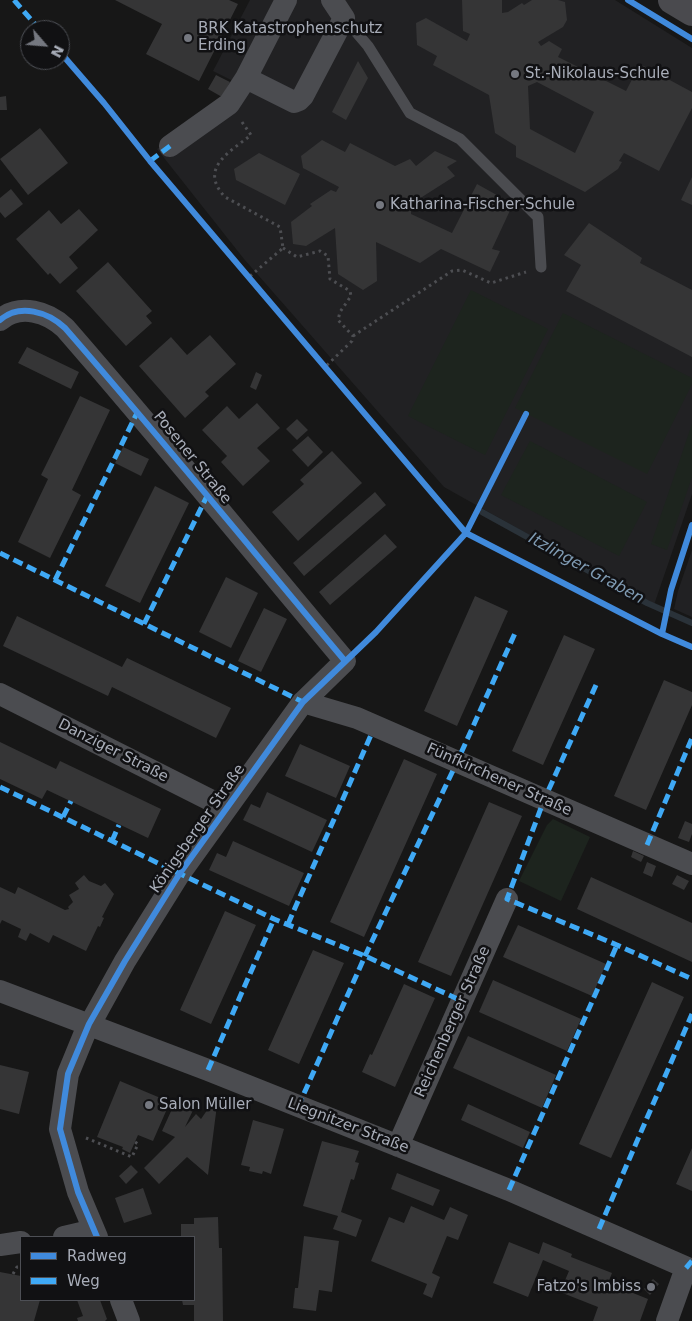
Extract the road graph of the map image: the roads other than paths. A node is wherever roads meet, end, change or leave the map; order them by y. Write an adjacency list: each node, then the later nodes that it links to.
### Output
1 (286, 0): 5 (street)
2 (672, 0): 4 (street)
3 (338, 9): 5 (street); 7 (lane)
4 (692, 12)
5 (246, 78): 6 (street)
6 (170, 146)
7 (541, 267)
8 (0, 320): 9 (street, Posener Straße)
9 (345, 661): 11 (street, Königsberger Straße)
10 (0, 694): 12 (street, Danziger Straße)
11 (303, 702): 12 (street, Königsberger Straße); 13 (street, Fünfkirchener Straße)
12 (226, 808): 16 (street, Königsberger Straße)
13 (692, 864)
14 (507, 899): 17 (street, Reichenberger Straße)
15 (0, 992): 16 (street, Liegnitzer Straße)
16 (89, 1024): 17 (street, Liegnitzer Straße); 18 (street, Königsberger Straße)
17 (398, 1146): 22 (street, Liegnitzer Straße)
18 (96, 1234): 19 (street)
19 (75, 1236)
20 (20, 1242): 21 (street)
21 (0, 1245)
22 (689, 1269): 25 (street)
23 (121, 1301): 24 (street)
24 (129, 1321)
25 (667, 1321)

